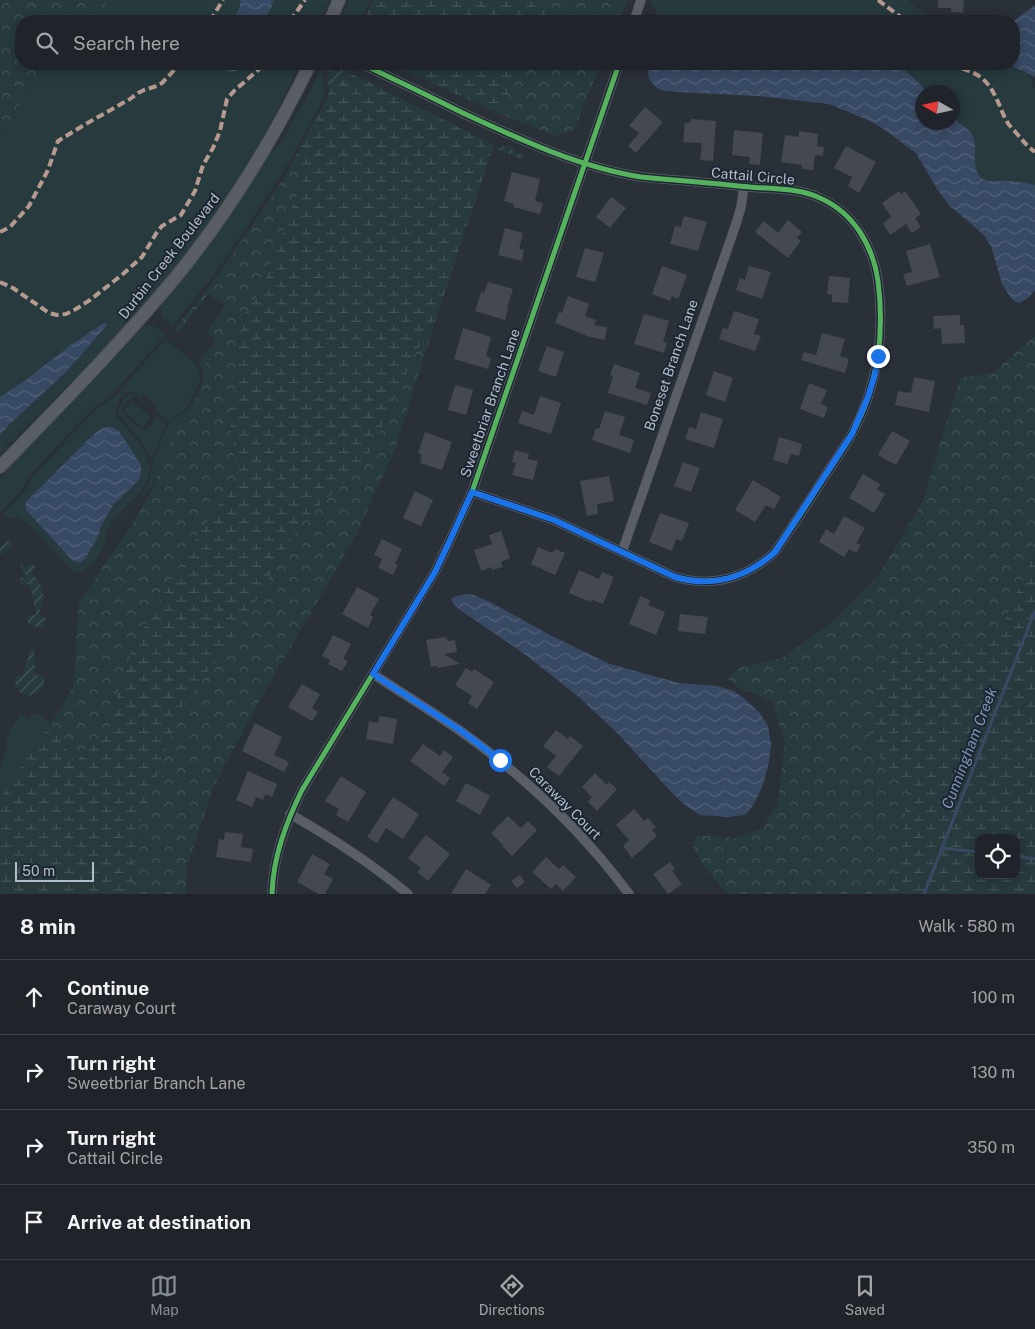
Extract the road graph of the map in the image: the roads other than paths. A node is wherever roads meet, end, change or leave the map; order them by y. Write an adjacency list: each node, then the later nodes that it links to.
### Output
1 (339, 0): 3 (street)
2 (641, 0): 4 (street)
3 (333, 15)
4 (636, 15)
5 (307, 70): 10 (street, Durbin Creek Boulevard)
6 (374, 70): 8 (street, Cattail Circle)
7 (617, 70): 8 (street, Sweetbriar Branch Lane)
8 (584, 163): 9 (street, Cattail Circle); 11 (street, Sweetbriar Branch Lane)
9 (744, 186): 12 (street, Boneset Branch Lane); 12 (street, Cattail Circle)
10 (0, 467)
11 (472, 492): 12 (street, Cattail Circle); 13 (street, Sweetbriar Branch Lane)
12 (622, 552)
13 (373, 674): 14 (street, Sweetbriar Branch Lane); 17 (street, Caraway Court)
14 (290, 814): 15 (street, Sweetbriar Branch Lane); 16 (street)
15 (272, 894)
16 (408, 894)
17 (629, 894)

